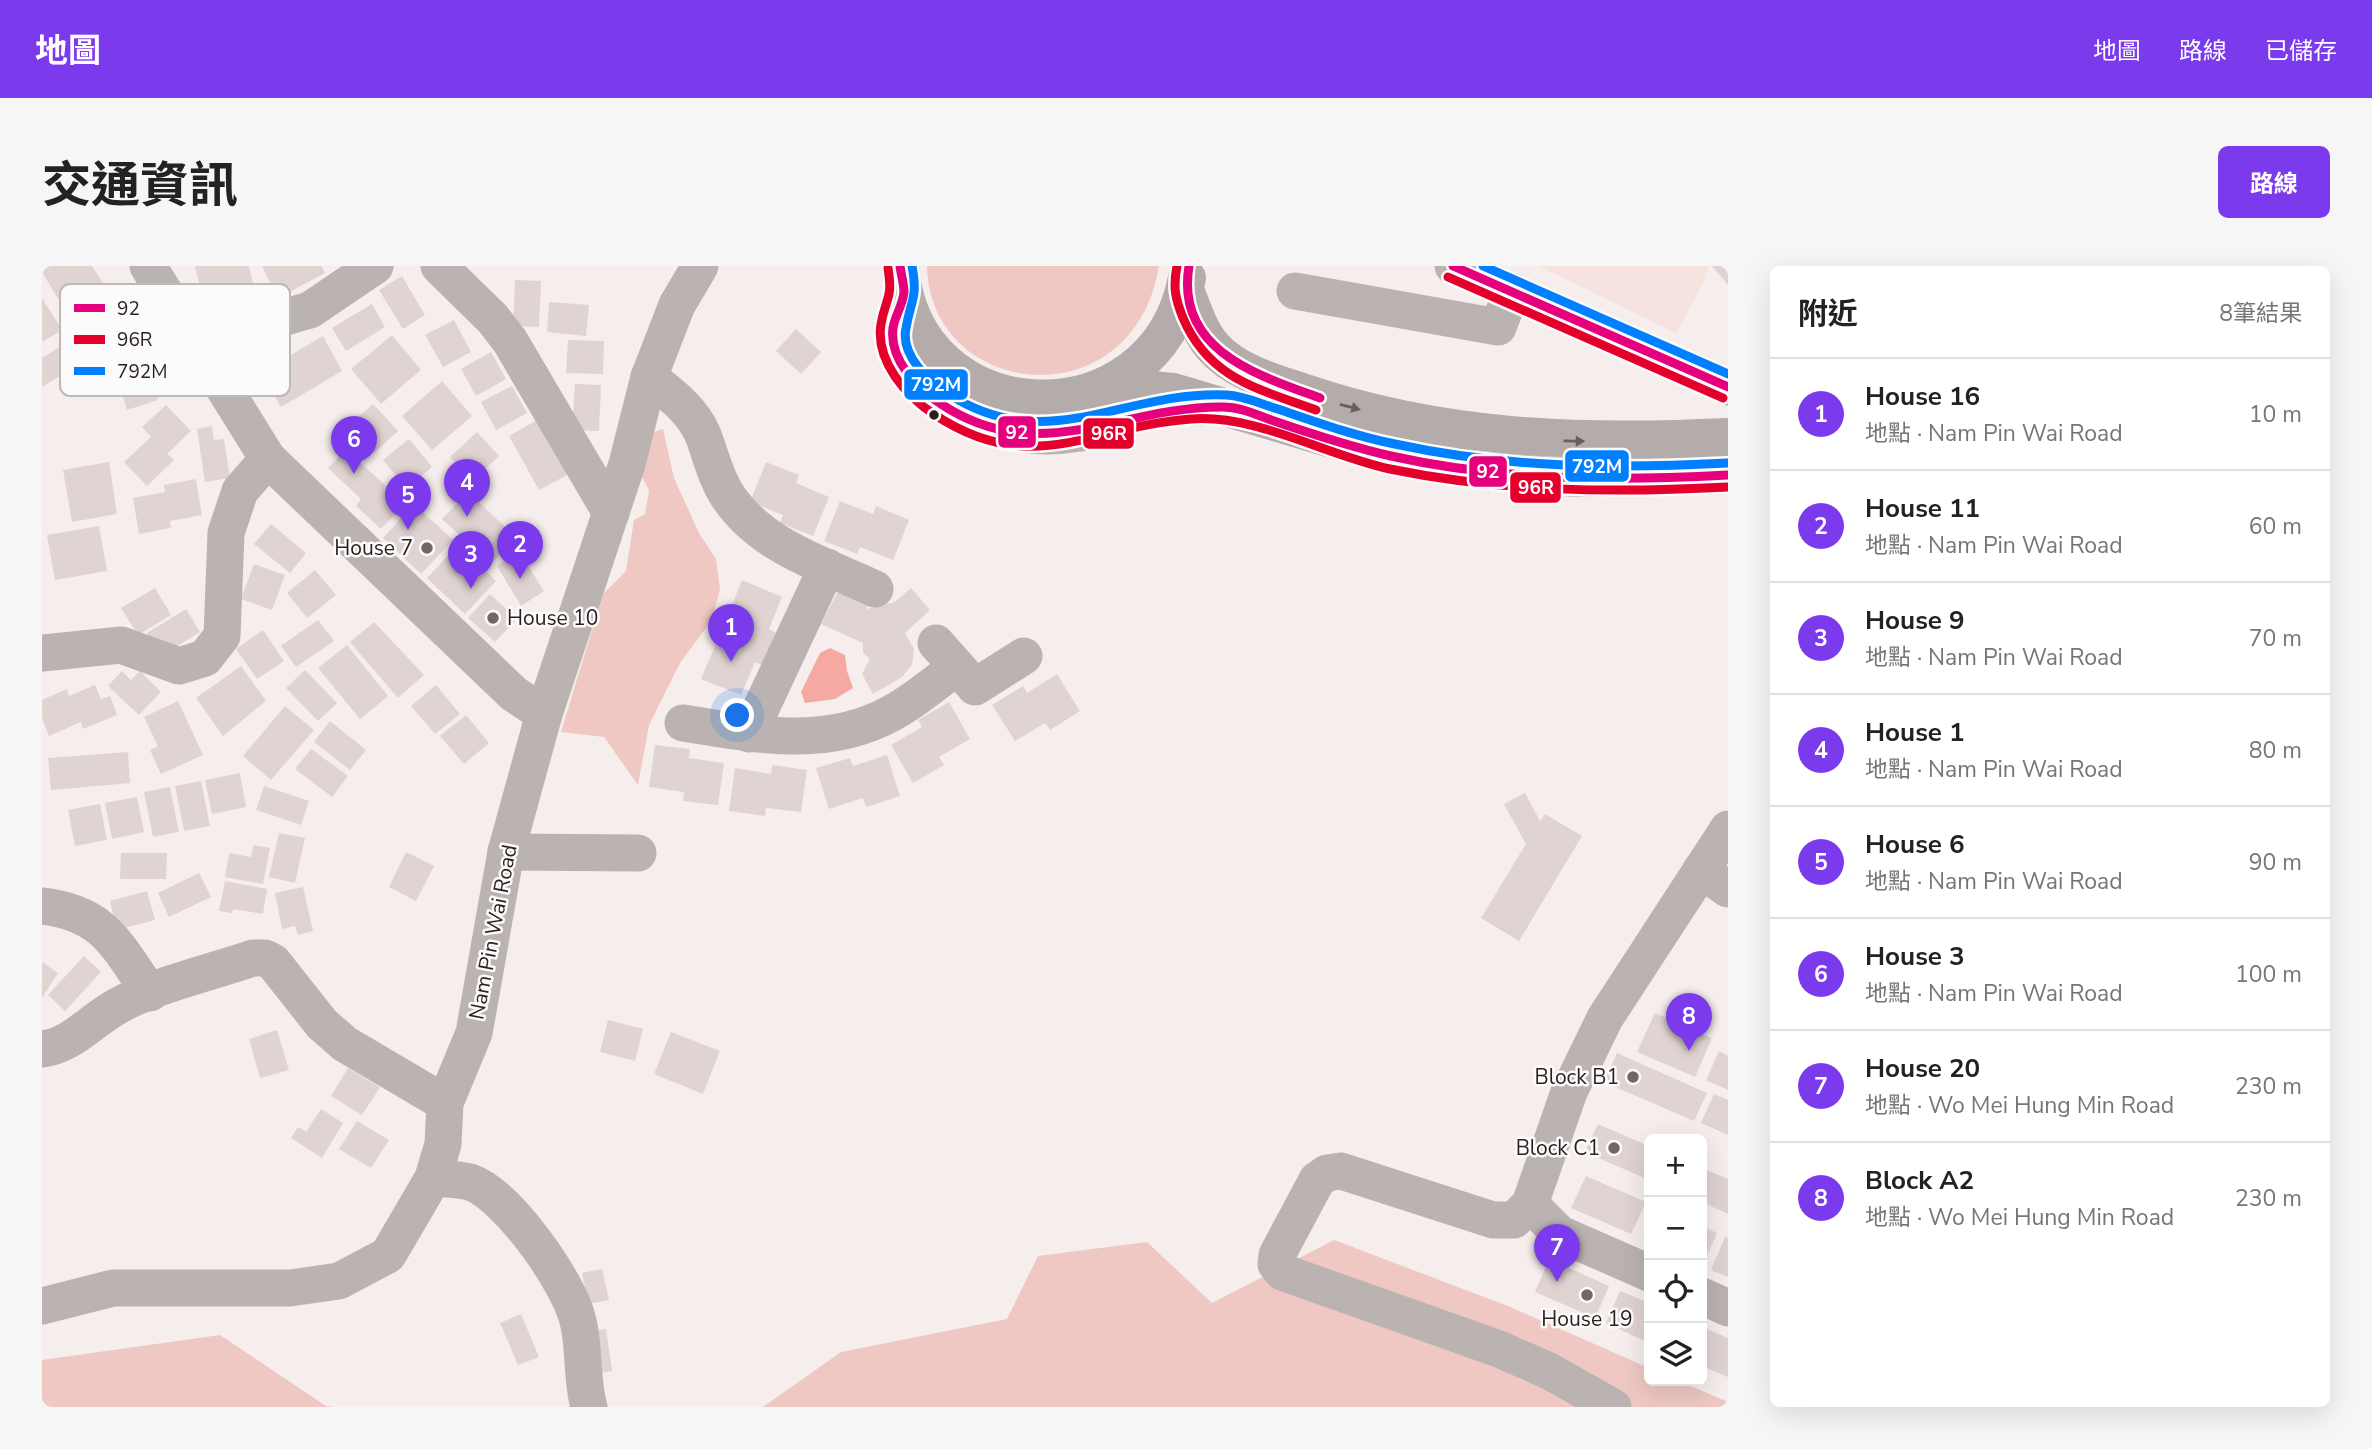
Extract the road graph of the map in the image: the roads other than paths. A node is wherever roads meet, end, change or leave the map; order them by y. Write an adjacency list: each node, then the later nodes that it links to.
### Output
1 (148, 266): 8 (street)
2 (375, 266): 11 (street)
3 (700, 266): 12 (street, Nam Pin Wai Road)
4 (1453, 266): 10 (street)
5 (447, 272): 20 (street)
6 (900, 274): 13 (main road); 16 (street)
7 (1187, 278): 13 (main road); 17 (main road, one-way to 17)
8 (159, 284)
9 (1295, 291): 10 (street)
10 (1511, 291): 14 (street)
11 (290, 316)
12 (649, 377): 20 (street, Nam Pin Wai Road); 21 (street)
13 (1107, 386): 16 (main road)
14 (1728, 387)
15 (228, 396): 18 (street)
16 (1230, 407): 19 (main road)
17 (1728, 437)
18 (268, 459): 23 (street); 25 (street)
19 (1728, 475)
20 (611, 513): 25 (street, Nam Pin Wai Road)
21 (827, 567): 22 (street); 27 (street)
22 (875, 589)
23 (42, 653)
24 (1024, 656): 27 (street)
25 (544, 714): 29 (street, Nam Pin Wai Road)
26 (683, 723): 27 (street)
27 (749, 734)
28 (1728, 829): 31 (street)
29 (506, 852): 30 (street); 35 (street, Nam Pin Wai Road)
30 (638, 853)
31 (1714, 879): 37 (street)
32 (42, 906): 33 (street)
33 (150, 993): 34 (street); 35 (street)
34 (42, 1049)
35 (445, 1103): 36 (street, Nam Pin Wai Road)
36 (433, 1178): 40 (street, Nam Pin Wai Road); 42 (street)
37 (1522, 1212): 38 (street); 43 (street)
38 (1644, 1271)
39 (1707, 1298): 41 (street)
40 (42, 1306)
41 (1728, 1308)
42 (589, 1407)
43 (1614, 1407)

